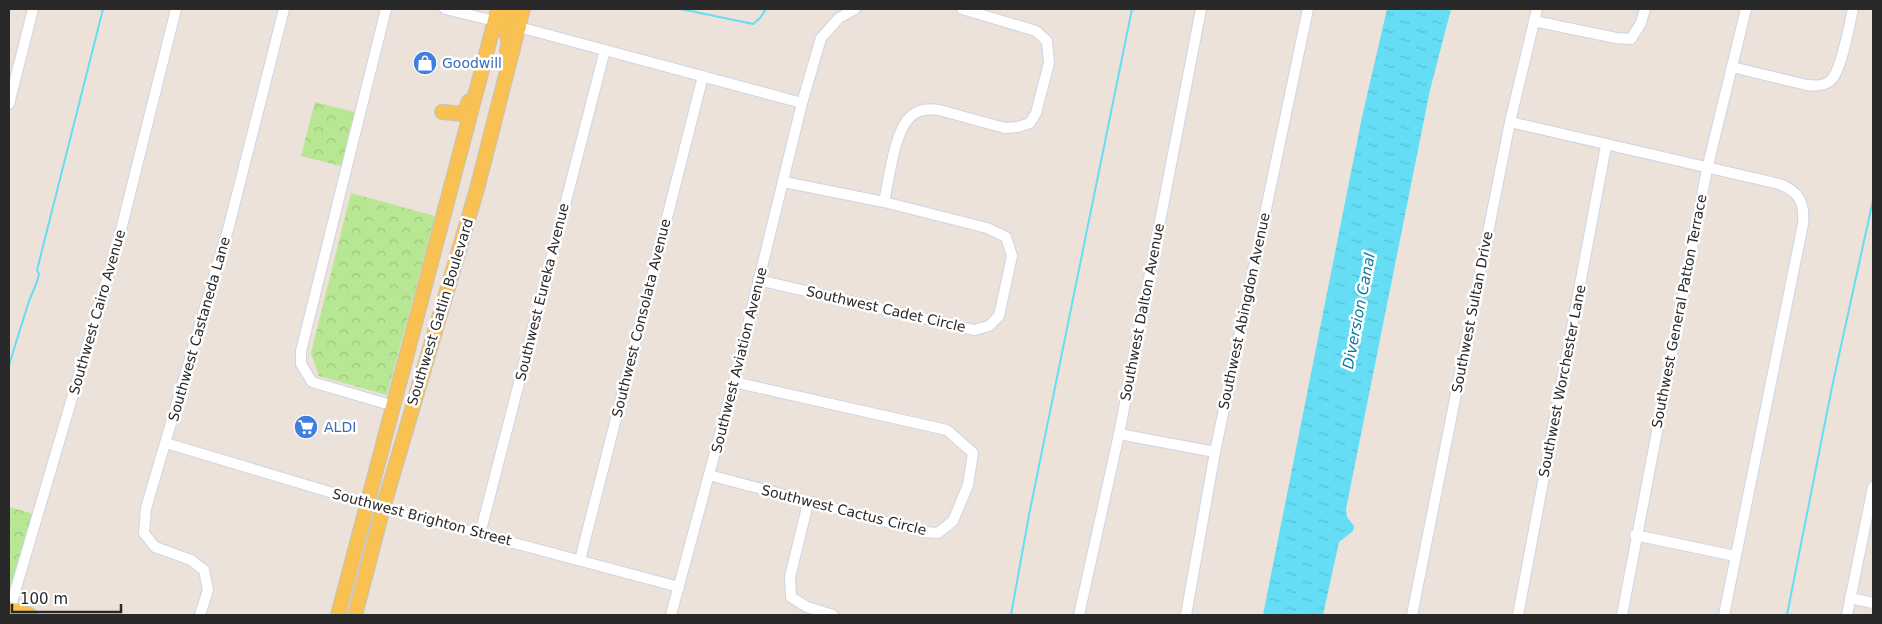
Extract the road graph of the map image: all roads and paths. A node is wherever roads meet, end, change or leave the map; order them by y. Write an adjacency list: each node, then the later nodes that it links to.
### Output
1 (33, 9): 24 (street)
2 (176, 9): 50 (street, Southwest Cairo Avenue)
3 (284, 9): 36 (street, Southwest Castaneda Lane)
4 (386, 9): 34 (street)
5 (445, 9): 16 (street)
6 (508, 9): 18 (main road)
7 (523, 9): 18 (main road, Southwest Gatlin Boulevard)
8 (855, 9): 23 (street, Southwest Aviation Avenue)
9 (962, 9): 31 (street)
10 (1201, 9): 35 (street, Southwest Dalton Avenue)
11 (1308, 9): 37 (street, Southwest Abingdon Avenue)
12 (1536, 9): 17 (street, Southwest Sultan Drive)
13 (1645, 9): 17 (street)
14 (1746, 9): 21 (street, Southwest General Patton Terrace)
15 (1853, 9): 21 (street)
16 (497, 15): 19 (main road, Southwest Gatlin Boulevard); 25 (main road)
17 (1534, 21): 26 (street, Southwest Sultan Drive)
18 (519, 27): 20 (street); 25 (main road, Southwest Gatlin Boulevard)
19 (489, 44): 27 (main road, Southwest Gatlin Boulevard); 27 (main road)
20 (605, 50): 22 (street); 43 (street, Southwest Eureka Avenue)
21 (1732, 67): 29 (street, Southwest General Patton Terrace)
22 (703, 76): 23 (street); 46 (street, Southwest Consolata Avenue)
23 (802, 103): 30 (street, Southwest Aviation Avenue)
24 (9, 104)
25 (498, 108): 42 (main road, Southwest Gatlin Boulevard)
26 (1510, 122): 28 (street); 59 (street, Southwest Sultan Drive)
27 (466, 129): 34 (main road, Southwest Gatlin Boulevard)
28 (1606, 146): 29 (street); 60 (street, Southwest Worchester Lane)
29 (1707, 169): 44 (street, Southwest General Patton Terrace); 45 (street)
30 (784, 182): 31 (street, Southwest Cadet Circle); 32 (street, Southwest Aviation Avenue)
31 (884, 202): 32 (street, Southwest Cadet Circle)
32 (758, 280): 33 (street, Southwest Aviation Avenue)
33 (734, 382): 38 (street, Southwest Aviation Avenue); 41 (street, Southwest Cactus Circle)
34 (394, 406): 40 (main road, Southwest Gatlin Boulevard)
35 (1119, 434): 37 (street); 57 (street, Southwest Dalton Avenue)
36 (166, 443): 40 (street, Southwest Brighton Street); 52 (street, Southwest Castaneda Lane)
37 (1215, 452): 58 (street, Southwest Abingdon Avenue)
38 (709, 475): 41 (street, Southwest Cactus Circle); 47 (street, Southwest Aviation Avenue)
39 (1873, 491): 48 (street)
40 (366, 503): 42 (street, Southwest Brighton Street); 53 (main road, Southwest Gatlin Boulevard)
41 (808, 503): 56 (street)
42 (383, 508): 43 (street, Southwest Brighton Street); 54 (main road, Southwest Gatlin Boulevard)
43 (480, 534): 46 (street, Southwest Brighton Street)
44 (1635, 535): 45 (street); 61 (street, Southwest General Patton Terrace)
45 (1735, 556): 62 (street)
46 (580, 560): 47 (street, Southwest Brighton Street)
47 (679, 587): 55 (street, Southwest Aviation Avenue)
48 (1850, 598): 49 (street); 63 (street)
49 (1873, 603)
50 (9, 610): 51 (main road)
51 (30, 615)
52 (200, 615)
53 (338, 615)
54 (354, 615)
55 (671, 615)
56 (834, 615)
57 (1079, 615)
58 (1186, 615)
59 (1412, 615)
60 (1518, 615)
61 (1622, 615)
62 (1724, 615)
63 (1847, 615)

